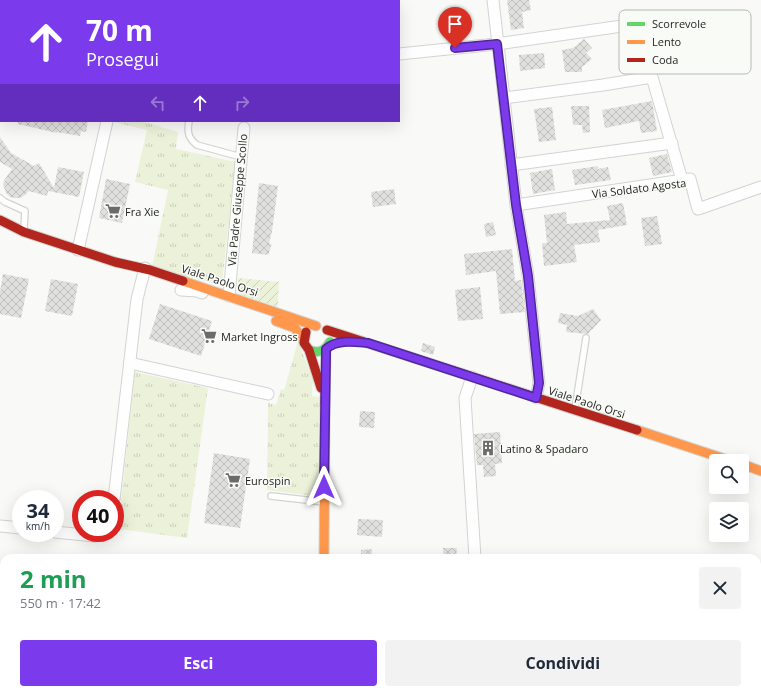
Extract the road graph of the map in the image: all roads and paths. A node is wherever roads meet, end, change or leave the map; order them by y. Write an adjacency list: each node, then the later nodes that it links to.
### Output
1 (493, 0): 3 (street)
2 (619, 26): 3 (street)
3 (497, 44): 4 (street); 5 (street)
4 (400, 54)
5 (504, 98): 9 (street); 11 (street)
6 (107, 122): 19 (street)
7 (188, 122): 10 (lane)
8 (244, 128): 10 (street, Via Padre Giuseppe Scollo)
9 (672, 143): 11 (street); 12 (street)
10 (241, 157): 22 (street, Via Padre Giuseppe Scollo)
11 (511, 165): 15 (street)
12 (682, 180): 13 (street, Via Soldato Agosta); 15 (street, Via Soldato Agosta)
13 (761, 187)
14 (0, 198): 18 (lane)
15 (516, 205): 35 (street)
16 (0, 220): 18 (main road)
17 (0, 225): 18 (main road)
18 (21, 231): 19 (main road, Viale Paolo Orsi)
19 (78, 250): 20 (main road, Viale Paolo Orsi)
20 (144, 272): 21 (main road, Viale Paolo Orsi); 22 (main road, Viale Paolo Orsi); 31 (street)
21 (181, 290): 22 (street); 23 (main road, Viale Paolo Orsi)
22 (229, 296): 23 (street); 24 (main road, Viale Paolo Orsi)
23 (279, 322): 27 (main road, Viale Paolo Orsi)
24 (316, 326): 25 (main road); 27 (main road)
25 (326, 330): 28 (main road); 29 (main road)
26 (586, 338): 36 (lane)
27 (304, 341): 30 (main road)
28 (368, 343): 29 (main road); 32 (main road, Viale Paolo Orsi)
29 (327, 348): 30 (main road); 34 (main road)
30 (309, 350): 34 (main road)
31 (130, 363): 33 (street); 40 (street)
32 (472, 377): 35 (main road, Viale Paolo Orsi); 46 (street)
33 (268, 394)
34 (325, 398): 42 (main road)
35 (536, 398): 36 (main road, Viale Paolo Orsi)
36 (575, 411): 37 (main road, Viale Paolo Orsi)
37 (709, 454)
38 (749, 467): 39 (main road)
39 (761, 471)
40 (115, 490)
41 (271, 496): 42 (lane)
42 (324, 502): 45 (main road)
43 (0, 526): 44 (street)
44 (12, 527)
45 (324, 554)
46 (474, 554)

